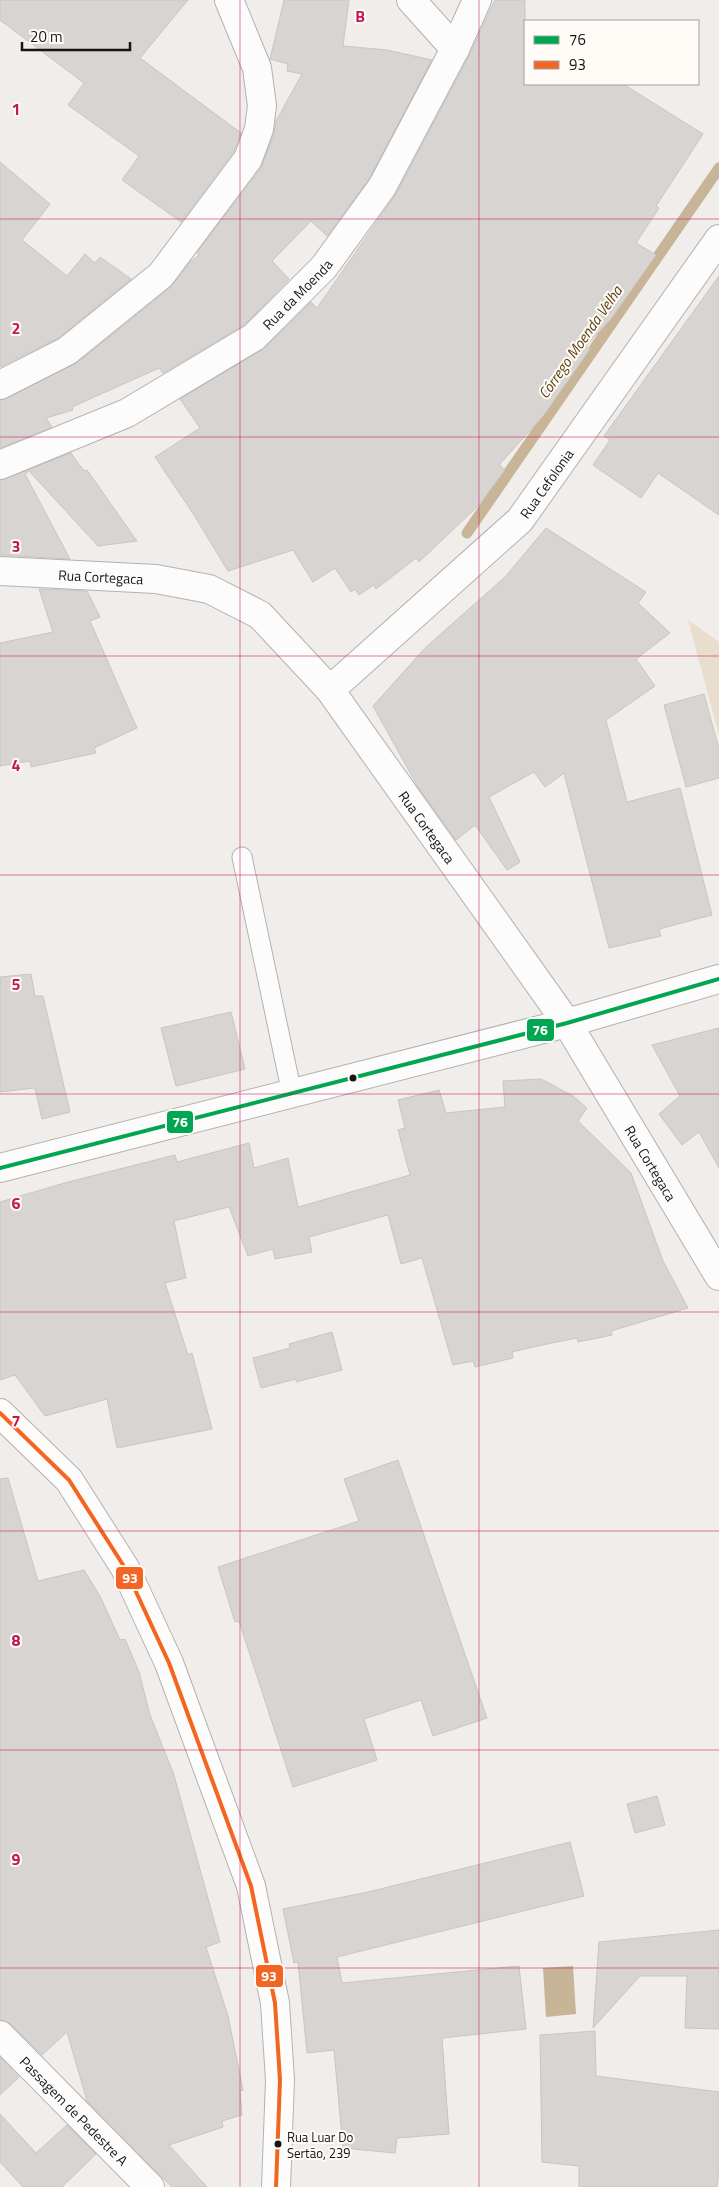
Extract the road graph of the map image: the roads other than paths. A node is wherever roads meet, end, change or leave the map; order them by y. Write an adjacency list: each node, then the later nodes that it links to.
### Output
1 (229, 0): 6 (street)
2 (411, 0): 4 (street)
3 (477, 0): 4 (street, Rua da Moenda)
4 (455, 48): 7 (street, Rua da Moenda)
5 (719, 239): 9 (street, Rua Cefolonia)
6 (0, 385)
7 (0, 465)
8 (0, 571): 9 (street, Rua Cortegaca)
9 (330, 690): 12 (street, Rua Cortegaca)
10 (242, 857): 13 (lane)
11 (719, 979): 12 (street)
12 (567, 1023): 13 (street); 15 (street, Rua Cortegaca)
13 (292, 1094): 14 (street)
14 (0, 1168)
15 (719, 1276)
16 (0, 1413): 19 (street)
17 (0, 2035): 18 (street, Passagem de Pedestre A)
18 (150, 2187)
19 (276, 2187)

